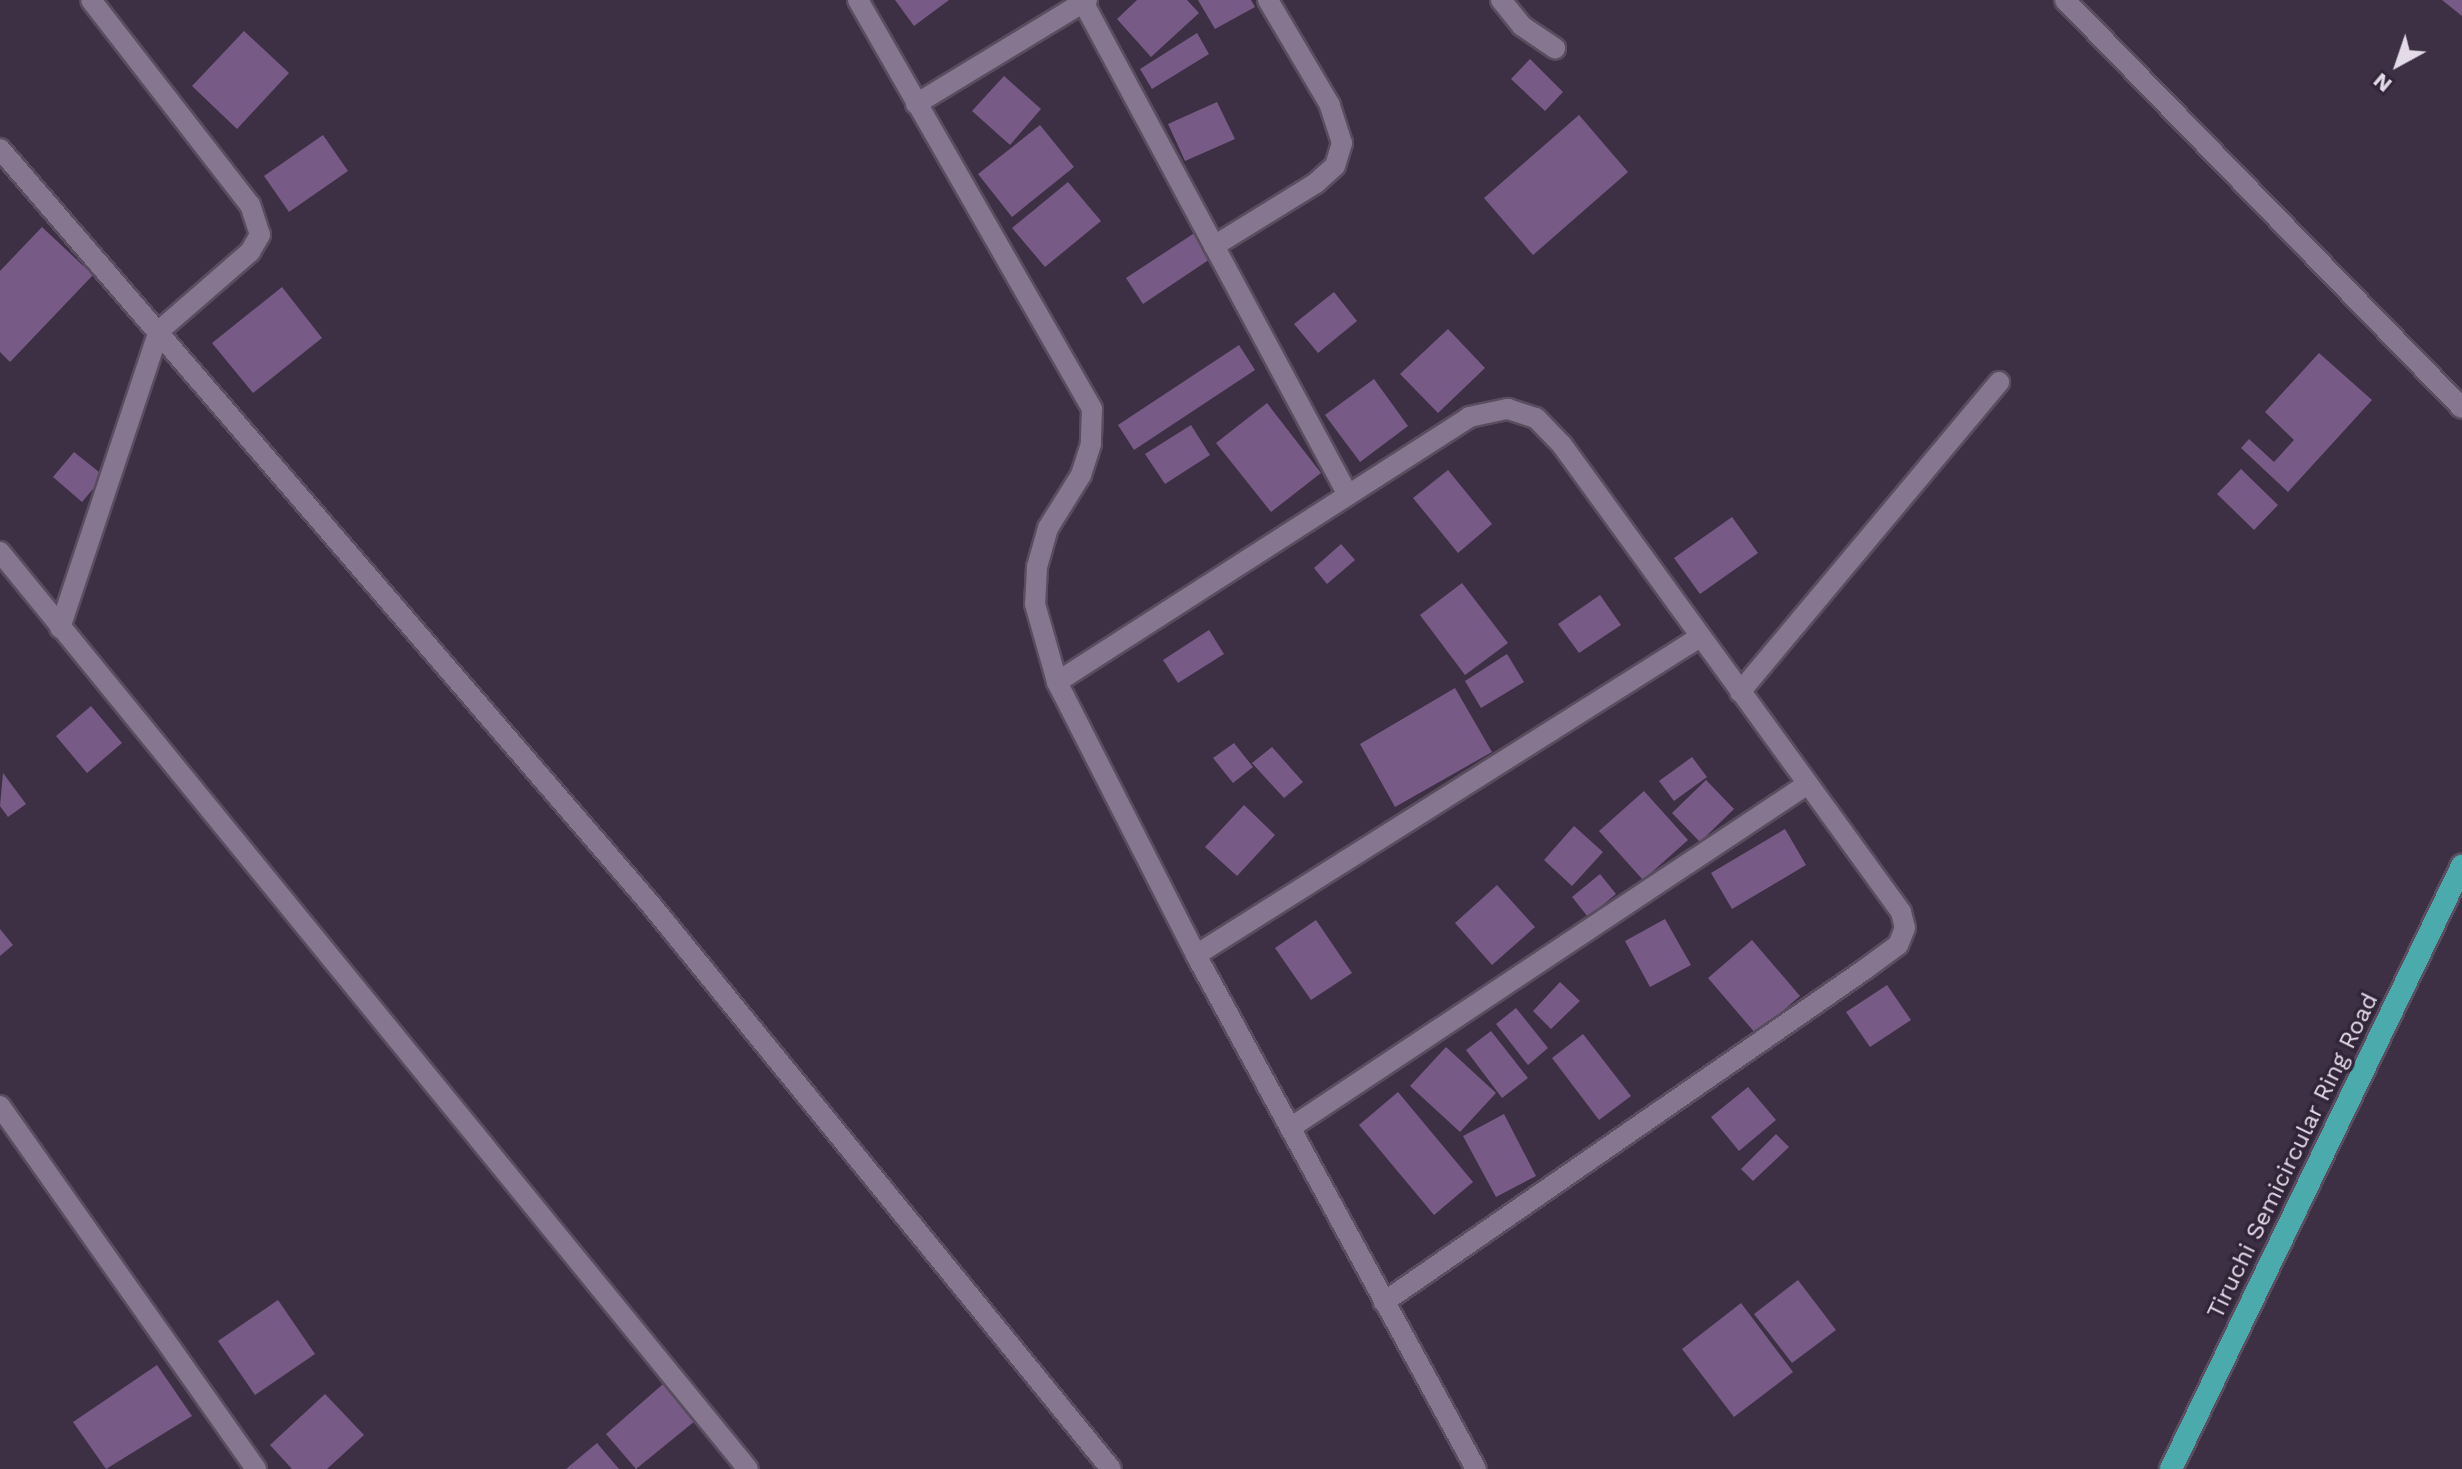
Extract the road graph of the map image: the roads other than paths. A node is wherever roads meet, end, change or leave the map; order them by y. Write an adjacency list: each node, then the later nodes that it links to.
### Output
1 (91, 0): 11 (street)
2 (858, 0): 8 (street)
3 (1268, 0): 10 (street)
4 (1501, 0): 7 (street)
5 (2065, 0): 13 (street)
6 (1084, 1): 8 (street); 10 (street)
7 (1555, 48)
8 (916, 104): 18 (street)
9 (0, 149): 11 (street)
10 (1214, 246): 14 (street)
11 (159, 331): 16 (street); 28 (street)
12 (1999, 382): 19 (street)
13 (2462, 408)
14 (1348, 495): 17 (street); 18 (street)
15 (0, 552): 16 (street)
16 (60, 628): 27 (street)
17 (1700, 637): 19 (street); 22 (street)
18 (1057, 682): 22 (street)
19 (1740, 692): 20 (street)
20 (1806, 785): 24 (street); 25 (street)
21 (2462, 866): 30 (highway, Tiruchi Semicircular Ring Road)
22 (1196, 955): 24 (street)
23 (0, 1106): 26 (street)
24 (1290, 1128): 25 (street)
25 (1384, 1302): 29 (street)
26 (256, 1469)
27 (748, 1469)
28 (1111, 1469)
29 (1476, 1469)
30 (2171, 1469)

